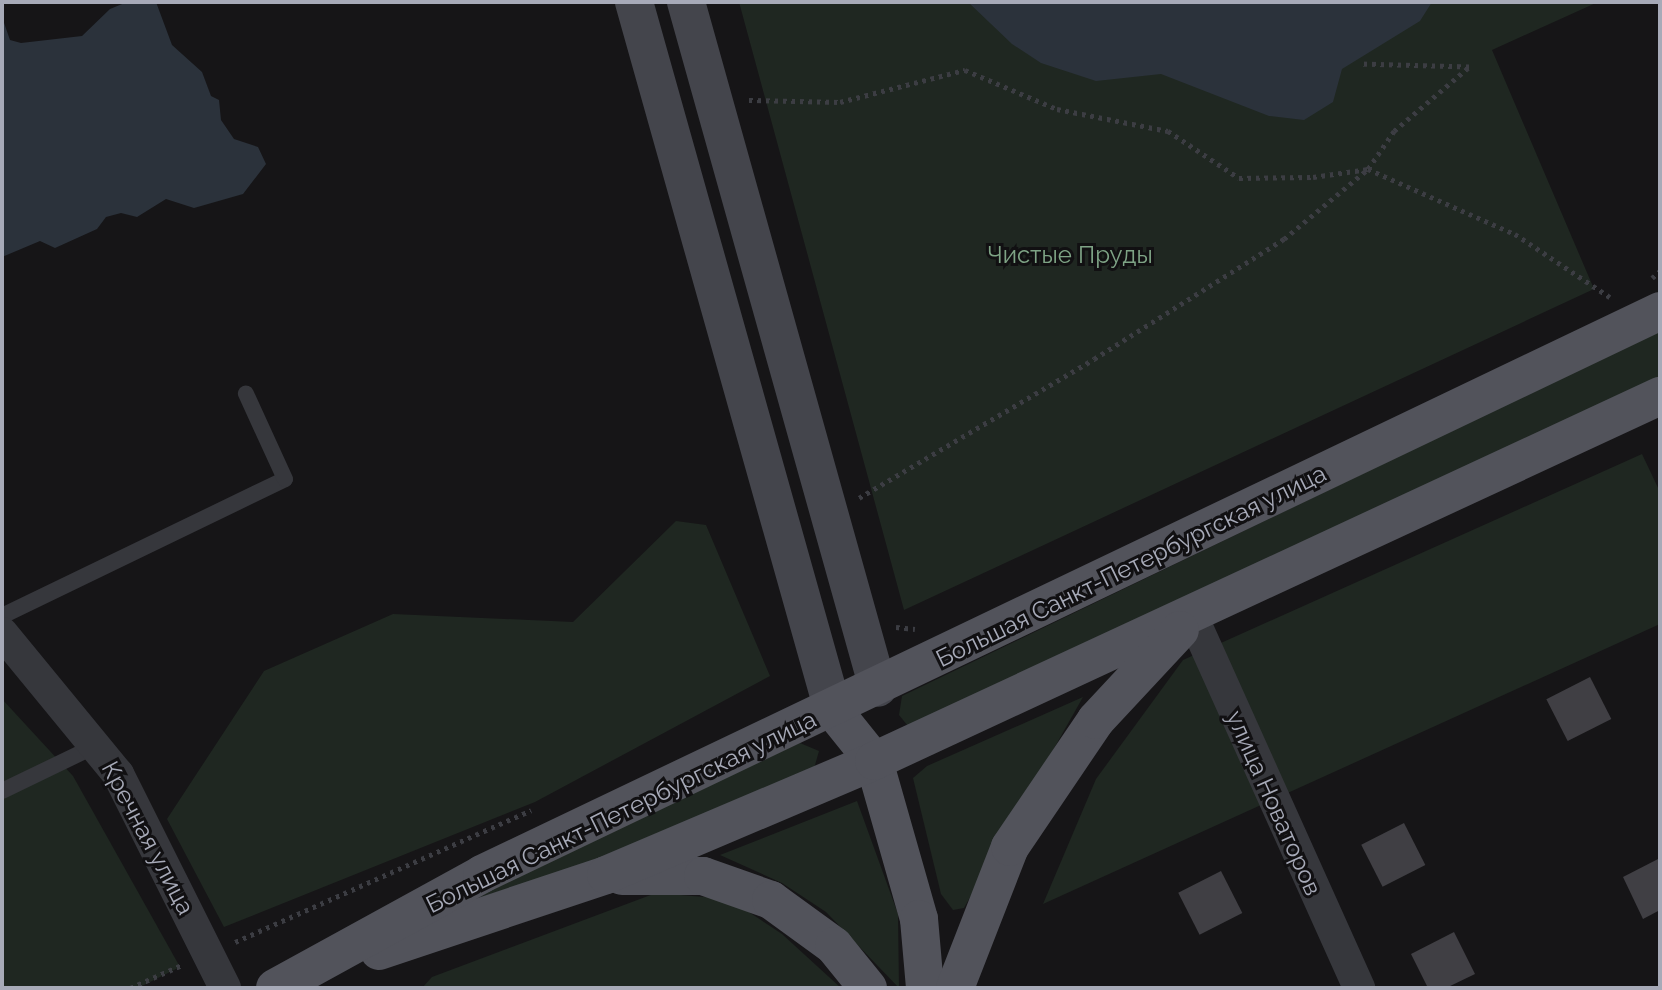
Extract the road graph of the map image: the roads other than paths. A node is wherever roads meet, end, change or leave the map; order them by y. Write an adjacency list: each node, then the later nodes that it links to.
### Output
1 (634, 2): 10 (main road)
2 (686, 2): 9 (main road)
3 (1660, 311): 9 (main road, Большая Санкт-Петербургская улица)
4 (246, 394): 6 (lane)
5 (1660, 396): 7 (main road, Большая Санкт-Петербургская улица)
6 (2, 615)
7 (1192, 616): 12 (main road, Большая Санкт-Петербургская улица); 19 (main road); 20 (street, улица Новаторов)
8 (2, 633): 11 (street, Кречная улица)
9 (878, 688): 10 (main road, Большая Санкт-Петербургская улица); 12 (main road)
10 (833, 710): 12 (main road); 15 (main road, Большая Санкт-Петербургская улица)
11 (98, 745): 13 (lane); 16 (street, Кречная улица)
12 (874, 761): 14 (main road, Большая Санкт-Петербургская улица); 18 (main road)
13 (2, 791)
14 (606, 875): 15 (main road, Большая Санкт-Петербургская улица); 17 (main road)
15 (301, 983)
16 (225, 988)
17 (868, 988)
18 (925, 988)
19 (956, 988)
20 (1359, 988)

